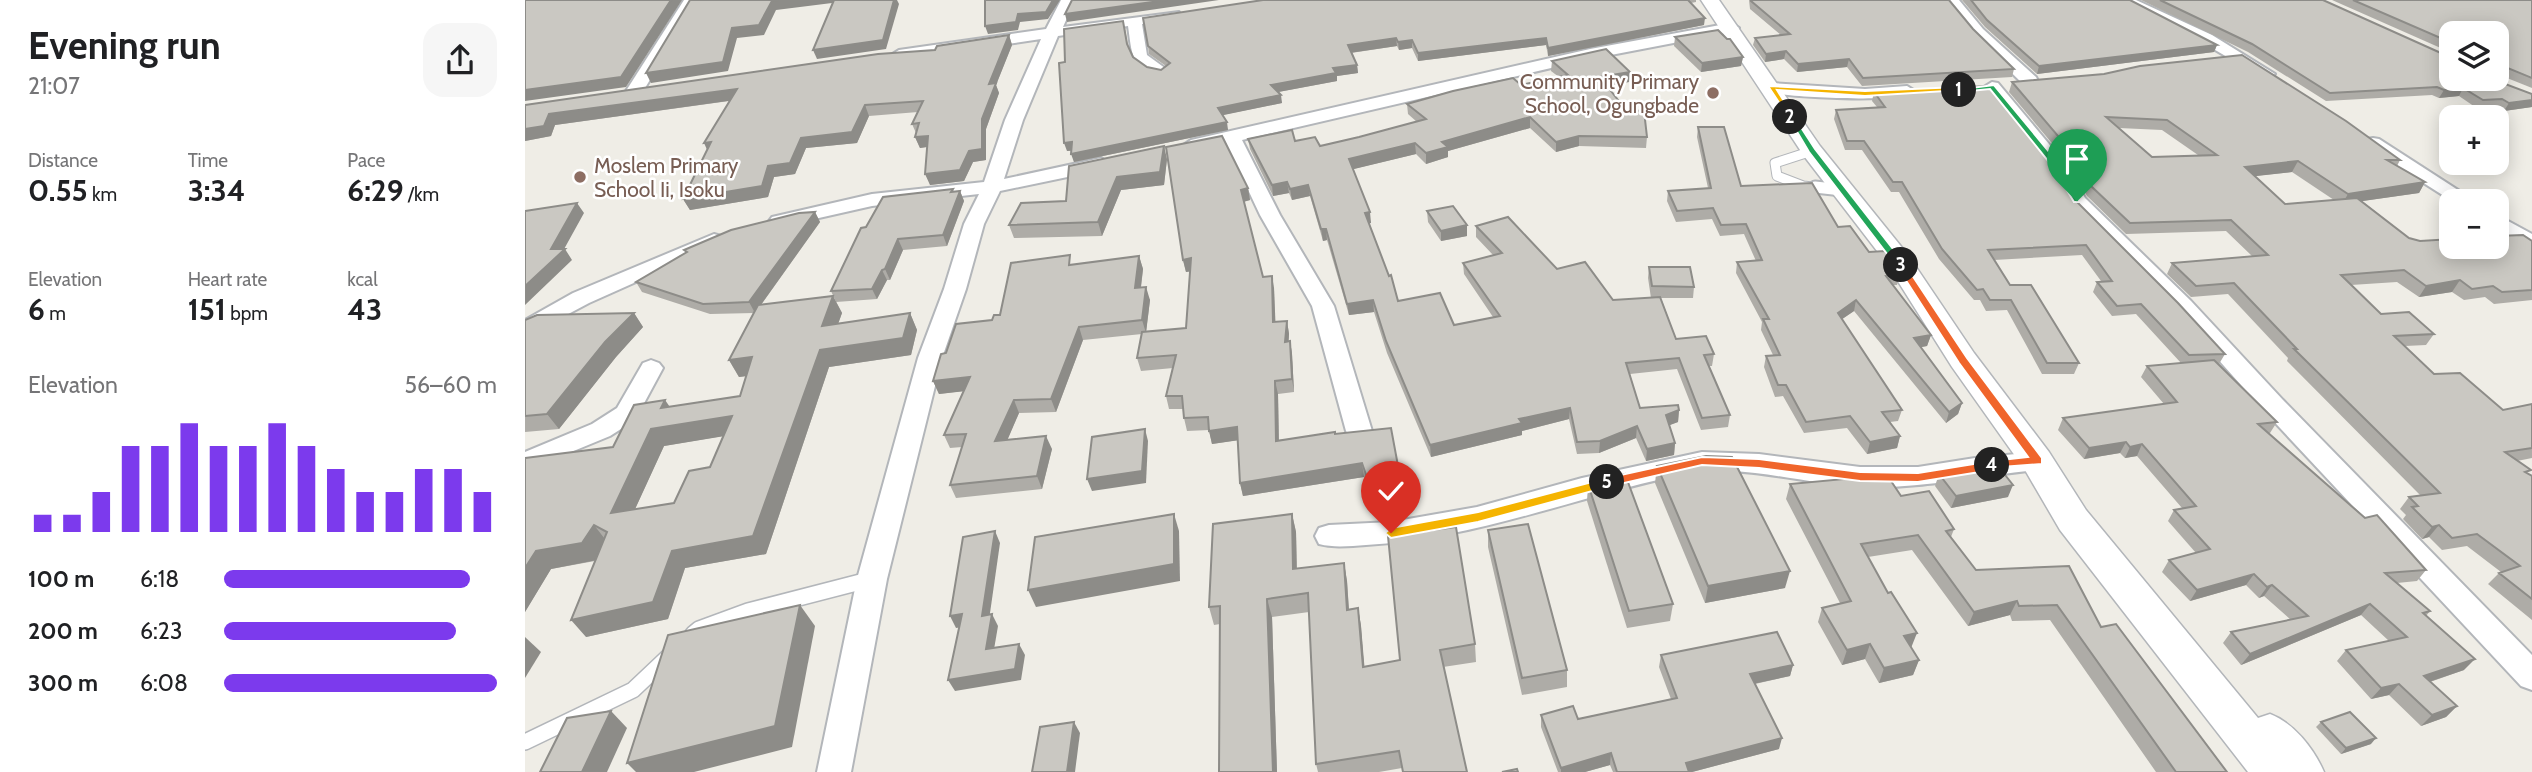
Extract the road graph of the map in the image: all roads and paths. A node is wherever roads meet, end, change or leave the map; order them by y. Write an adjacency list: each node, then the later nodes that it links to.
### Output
1 (691, 0): 16 (street)
2 (1068, 0): 9 (street)
3 (1710, 0): 8 (street)
4 (1951, 0): 38 (street)
5 (2125, 0): 11 (street)
6 (1188, 13): 7 (street)
7 (1134, 21): 9 (street); 13 (street)
8 (1731, 28): 15 (street); 19 (street)
9 (1053, 33): 10 (street); 23 (street)
10 (886, 57)
11 (2241, 57): 12 (street); 14 (street)
12 (2214, 60)
13 (1161, 71)
14 (2284, 86)
15 (1771, 88): 17 (street); 21 (street)
16 (660, 90)
17 (1929, 91)
18 (2362, 136): 24 (street)
19 (1232, 138): 20 (street); 32 (street)
20 (1179, 148)
21 (1812, 151): 25 (street); 25 (lane)
22 (1112, 162): 23 (street)
23 (992, 187): 26 (street); 37 (street)
24 (2446, 189)
25 (1842, 190): 33 (street)
26 (753, 228)
27 (2509, 229): 29 (street)
28 (729, 234): 30 (street)
29 (2532, 243)
30 (525, 330)
31 (651, 368): 34 (street)
32 (1359, 431)
33 (2037, 461): 35 (street); 36 (street)
34 (525, 462)
35 (2061, 497): 41 (street); 42 (street)
36 (1329, 536)
37 (872, 579): 39 (lane); 40 (street)
38 (2532, 677)
39 (525, 742)
40 (834, 772)
41 (2275, 772)
42 (2302, 772)

